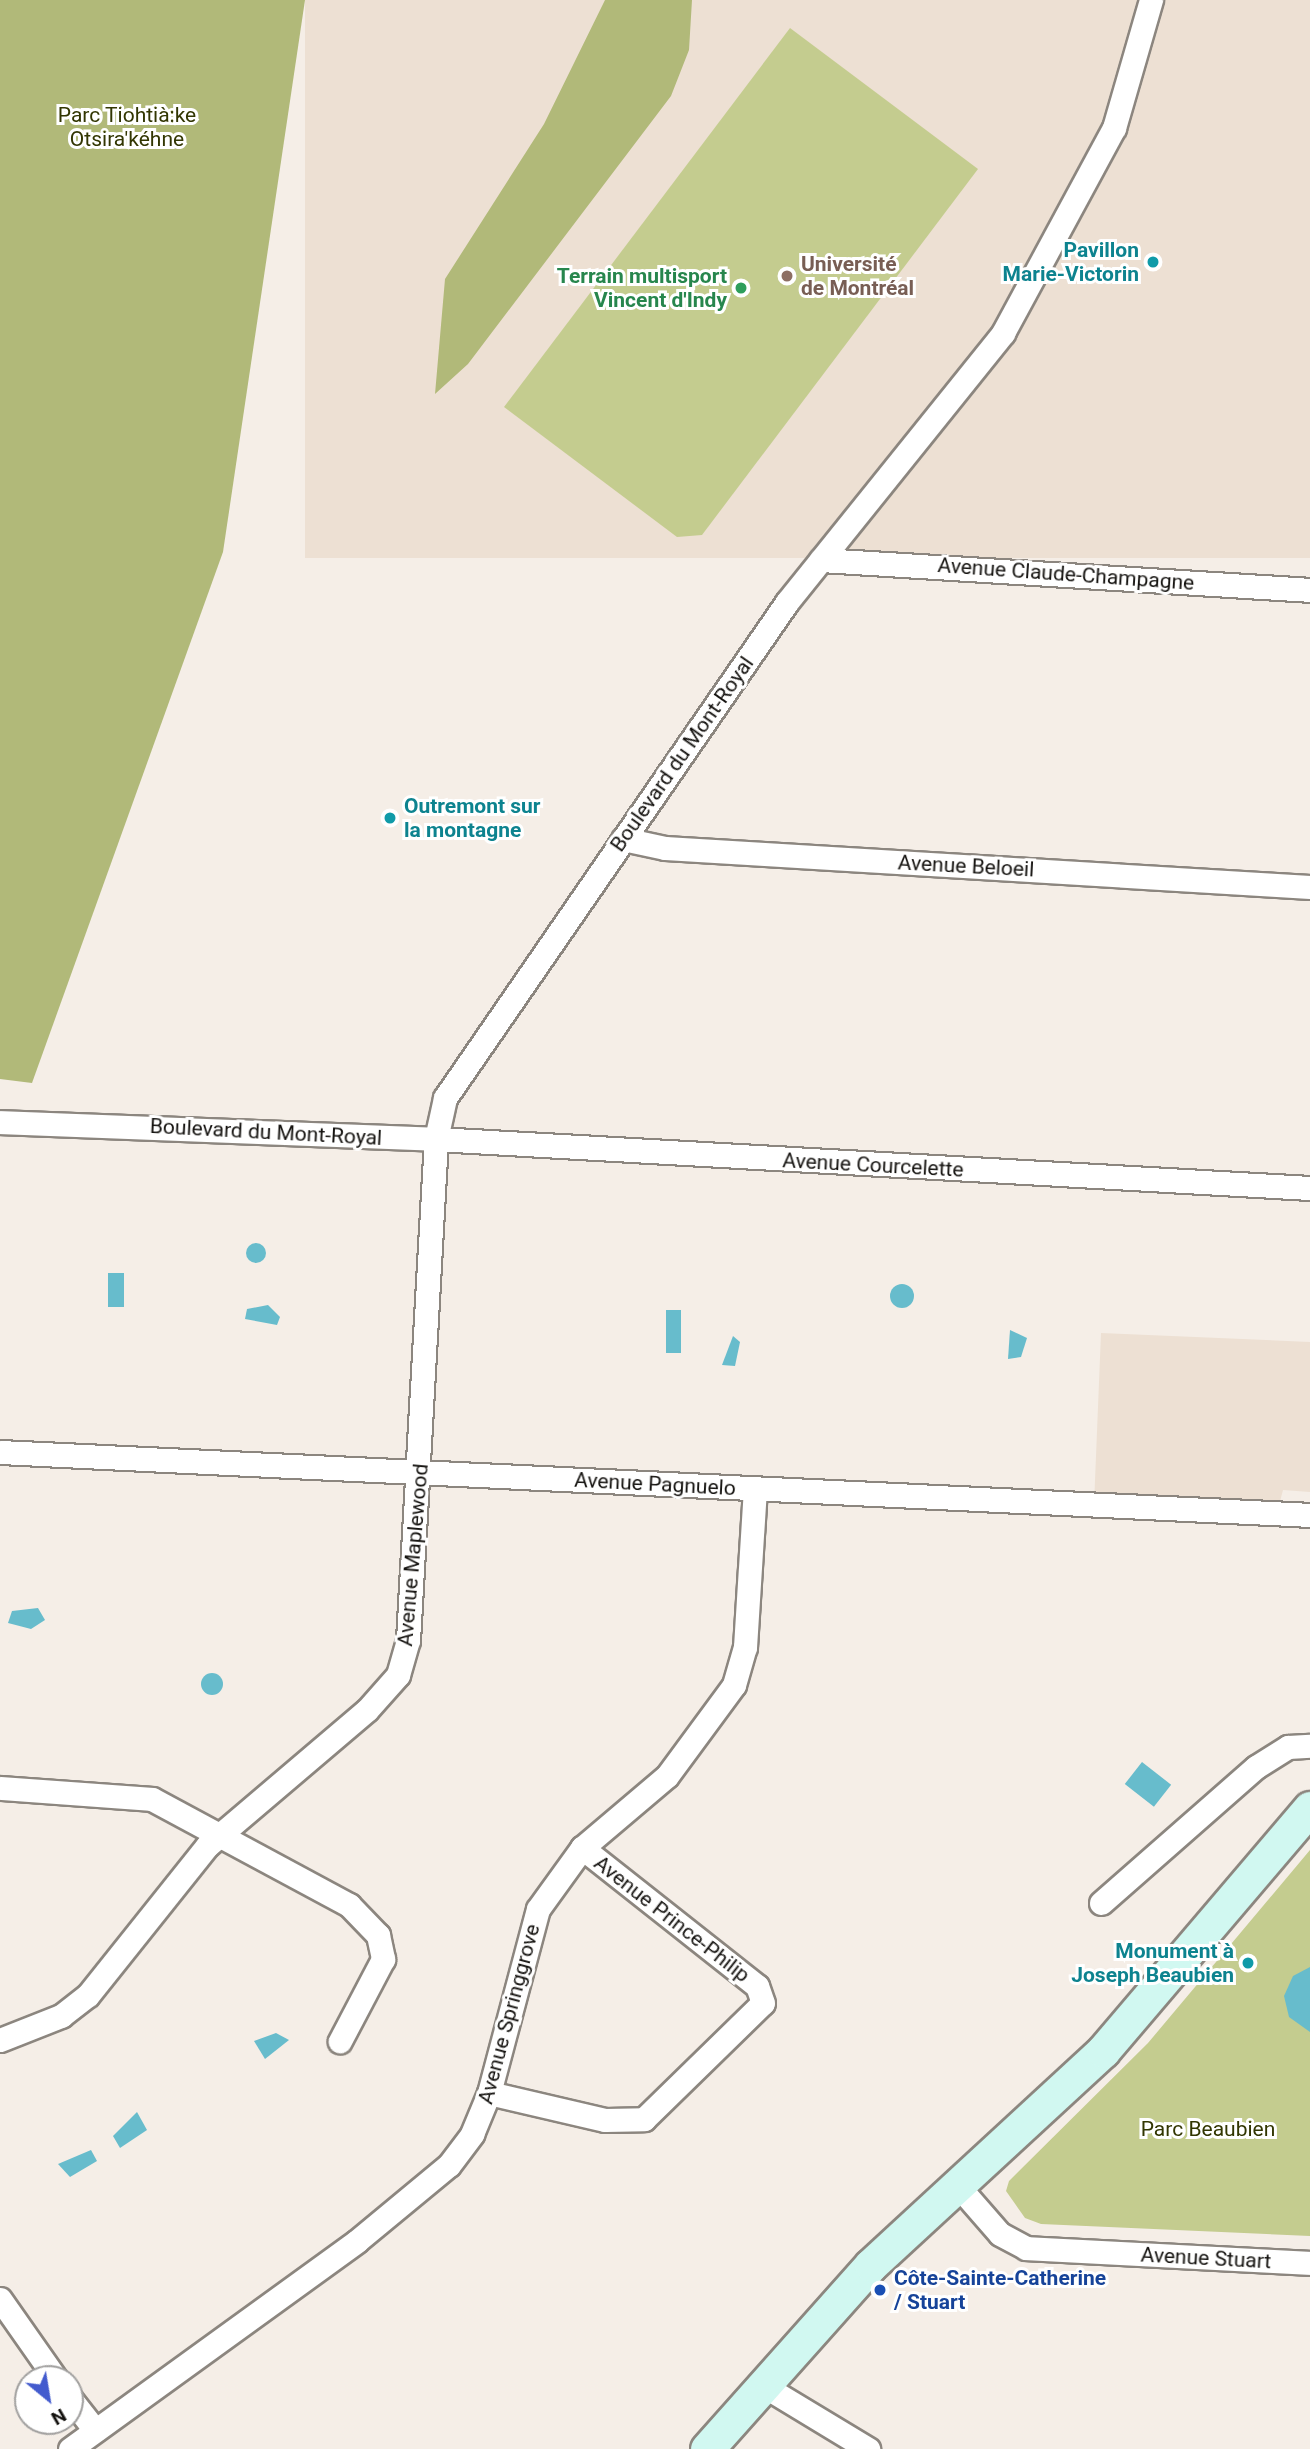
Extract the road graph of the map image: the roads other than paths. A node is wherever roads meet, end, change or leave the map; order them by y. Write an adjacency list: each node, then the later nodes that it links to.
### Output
1 (1151, 0): 2 (street, Boulevard du Mont-Royal)
2 (821, 560): 3 (street, Avenue Claude-Champagne); 4 (street, Boulevard du Mont-Royal)
3 (1310, 590)
4 (623, 839): 5 (street, Avenue Beloeil); 7 (street, Boulevard du Mont-Royal)
5 (1310, 887)
6 (0, 1122): 7 (street, Boulevard du Mont-Royal)
7 (436, 1139): 8 (street, Avenue Courcelette); 10 (street, Avenue Maplewood)
8 (1310, 1188)
9 (0, 1452): 10 (street, Avenue Pagnuelo)
10 (420, 1472): 11 (street, Avenue Pagnuelo); 16 (street, Avenue Maplewood)
11 (755, 1489): 12 (street, Avenue Pagnuelo); 17 (street, Avenue Springgrove)
12 (1310, 1515)
13 (1310, 1746): 18 (street)
14 (0, 1788): 16 (street)
15 (1310, 1808): 22 (main road)
16 (218, 1836): 19 (street, Avenue Maplewood); 20 (street)
17 (582, 1848): 21 (street, Avenue Springgrove); 21 (street, Avenue Prince-Philip)
18 (1101, 1903)
19 (0, 2040)
20 (340, 2040)
21 (489, 2093): 28 (street, Avenue Springgrove)
22 (959, 2187): 23 (street, Avenue Stuart); 26 (main road)
23 (1310, 2263)
24 (0, 2299): 25 (street)
25 (47, 2365)
26 (764, 2386): 30 (main road); 31 (street)
27 (84, 2416): 28 (street)
28 (95, 2430): 29 (street, Avenue Springgrove)
29 (71, 2449)
30 (707, 2449)
31 (868, 2449)

